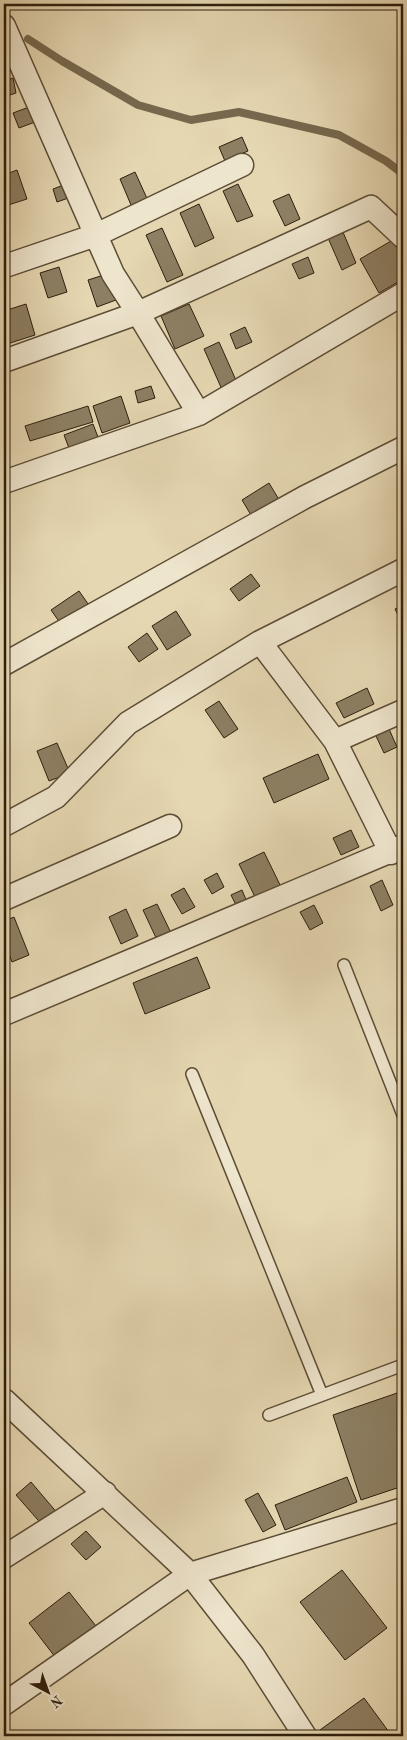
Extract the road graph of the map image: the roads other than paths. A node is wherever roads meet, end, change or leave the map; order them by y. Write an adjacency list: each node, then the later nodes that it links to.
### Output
1 (4, 26): 3 (street)
2 (242, 165): 3 (street)
3 (96, 235): 5 (street); 7 (street)
4 (403, 237): 7 (street)
5 (4, 266)
6 (403, 294): 9 (street)
7 (138, 313): 8 (street); 9 (street)
8 (4, 361)
9 (199, 414): 11 (street)
10 (403, 448): 14 (street)
11 (4, 482)
12 (403, 570): 13 (street)
13 (260, 642): 16 (street); 17 (street)
14 (4, 664)
15 (403, 711): 16 (street)
16 (335, 741): 19 (street)
17 (4, 825)
18 (170, 826): 20 (street)
19 (397, 850): 22 (street)
20 (4, 899)
21 (344, 964): 24 (lane)
22 (4, 1014)
23 (192, 1074): 26 (lane)
24 (403, 1115)
25 (403, 1365): 26 (lane)
26 (322, 1395): 28 (lane)
27 (5, 1402): 29 (street)
28 (269, 1415)
29 (105, 1494): 31 (street); 32 (street)
30 (403, 1509): 32 (street)
31 (4, 1557)
32 (190, 1574): 33 (street); 34 (street)
33 (4, 1704)
34 (306, 1736)

